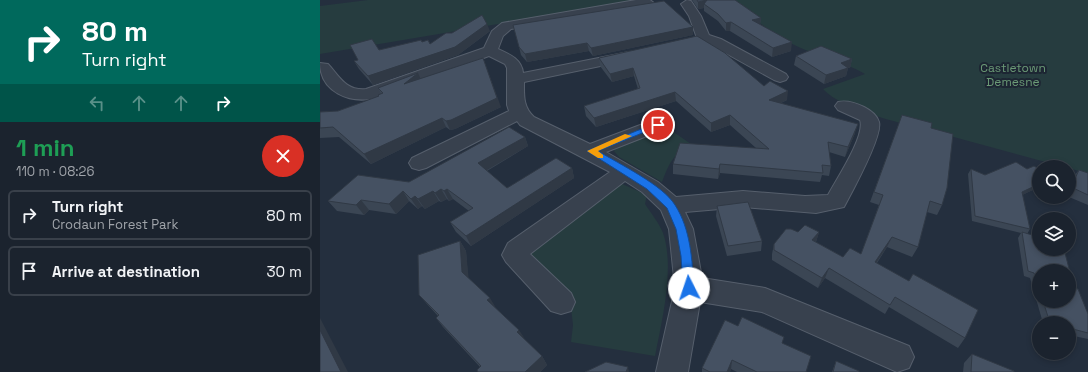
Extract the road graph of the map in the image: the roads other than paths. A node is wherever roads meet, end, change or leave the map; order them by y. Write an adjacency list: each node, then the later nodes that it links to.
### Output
1 (648, 3): 3 (street)
2 (687, 4): 6 (street)
3 (490, 51): 5 (street); 7 (street)
4 (641, 53): 7 (street)
5 (323, 67)
6 (780, 77)
7 (516, 79): 9 (street)
8 (844, 106): 14 (street)
9 (519, 113): 11 (street); 12 (street)
10 (663, 123): 11 (street)
11 (591, 151): 13 (street)
12 (419, 162)
13 (625, 171): 14 (street); 16 (street)
14 (671, 206): 15 (street)
15 (689, 288): 17 (street); 18 (street)
16 (561, 302)
17 (898, 357)
18 (672, 372)

